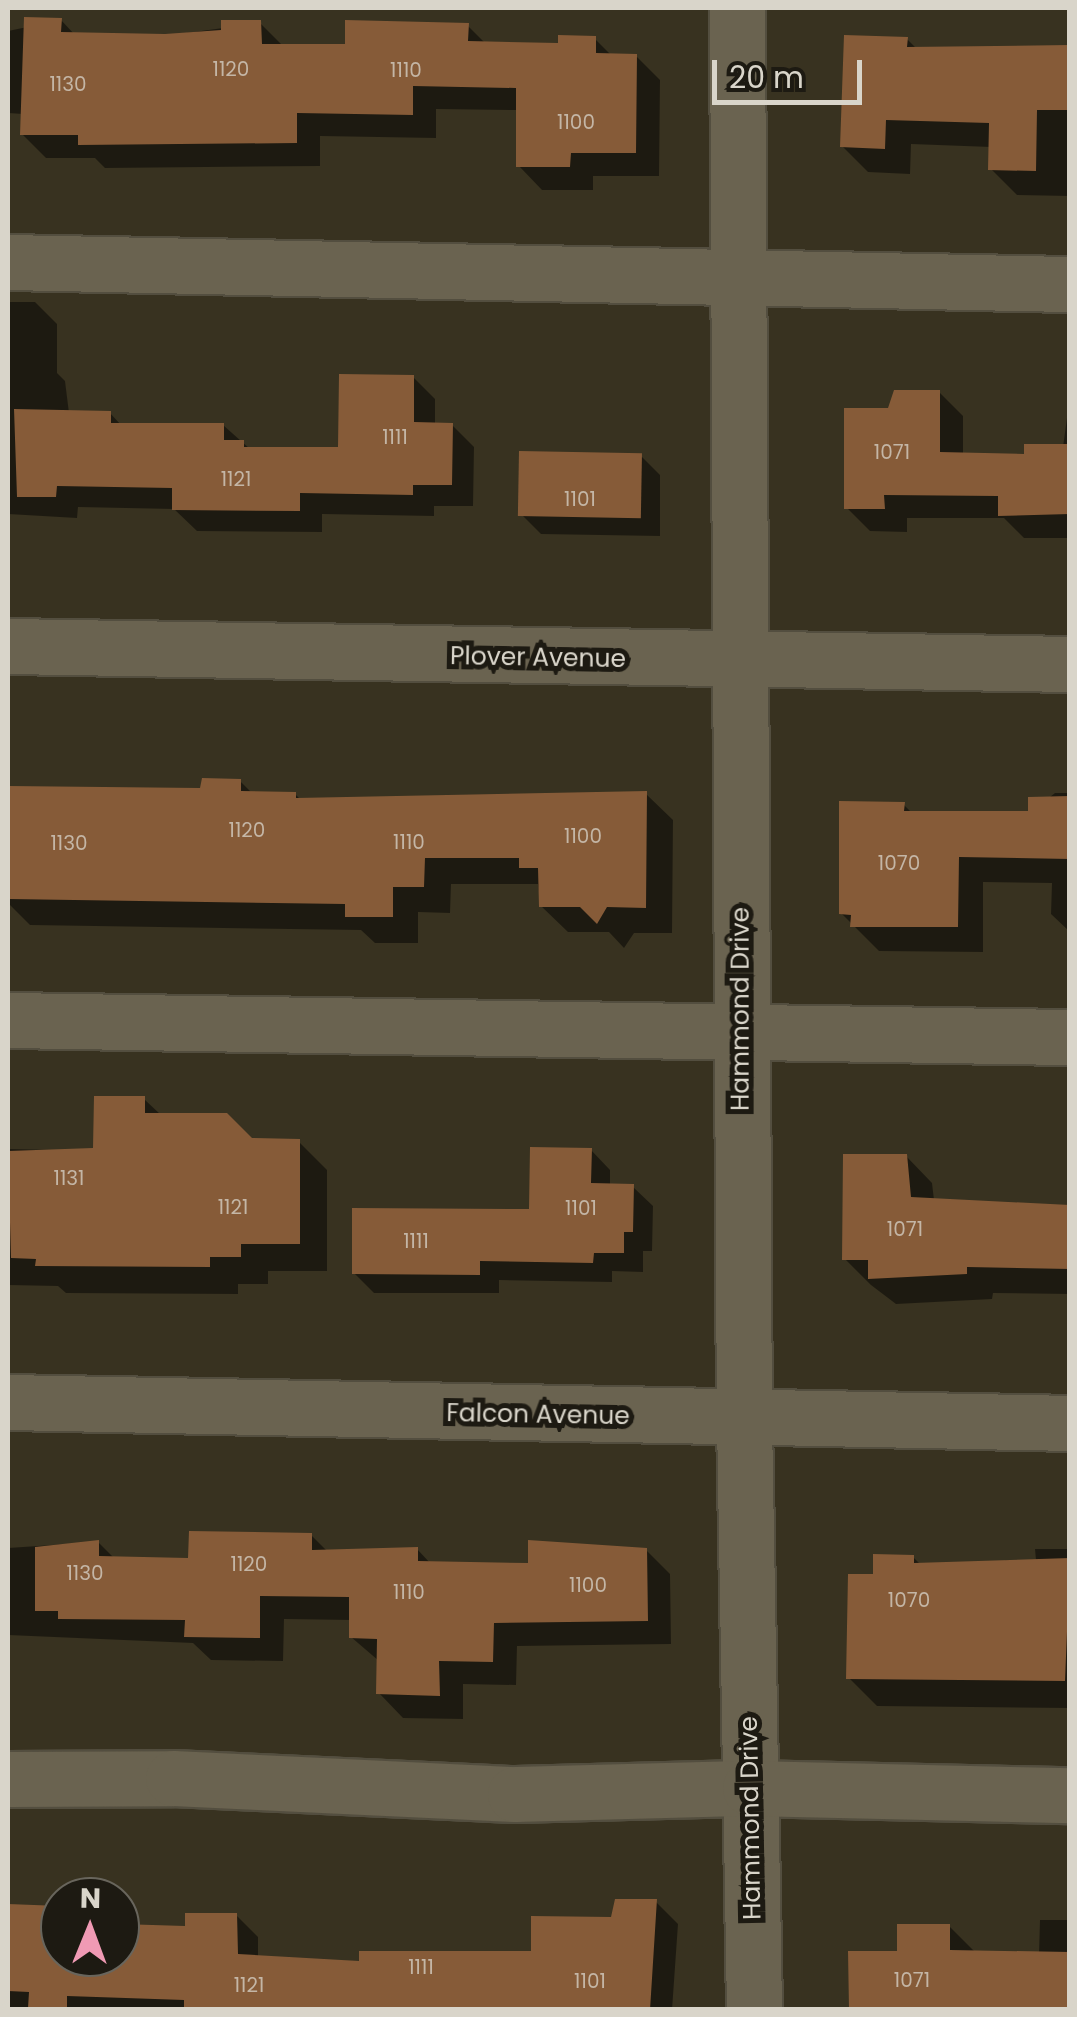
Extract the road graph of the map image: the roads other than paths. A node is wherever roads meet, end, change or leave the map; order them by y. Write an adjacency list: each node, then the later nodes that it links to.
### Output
1 (737, 8): 3 (street, Hammond Drive)
2 (8, 262): 3 (street)
3 (738, 281): 4 (street); 6 (street, Hammond Drive)
4 (1070, 284)
5 (8, 646): 6 (street, Plover Avenue)
6 (738, 663): 7 (street, Plover Avenue); 9 (street, Hammond Drive)
7 (1070, 664)
8 (8, 1020): 9 (street)
9 (741, 1029): 10 (street); 12 (street, Hammond Drive)
10 (1070, 1037)
11 (8, 1402): 12 (street, Falcon Avenue)
12 (744, 1419): 13 (street, Falcon Avenue); 15 (street, Hammond Drive)
13 (1070, 1423)
14 (8, 1779): 15 (street)
15 (750, 1788): 16 (street); 17 (street, Hammond Drive)
16 (1070, 1795)
17 (754, 2010)

